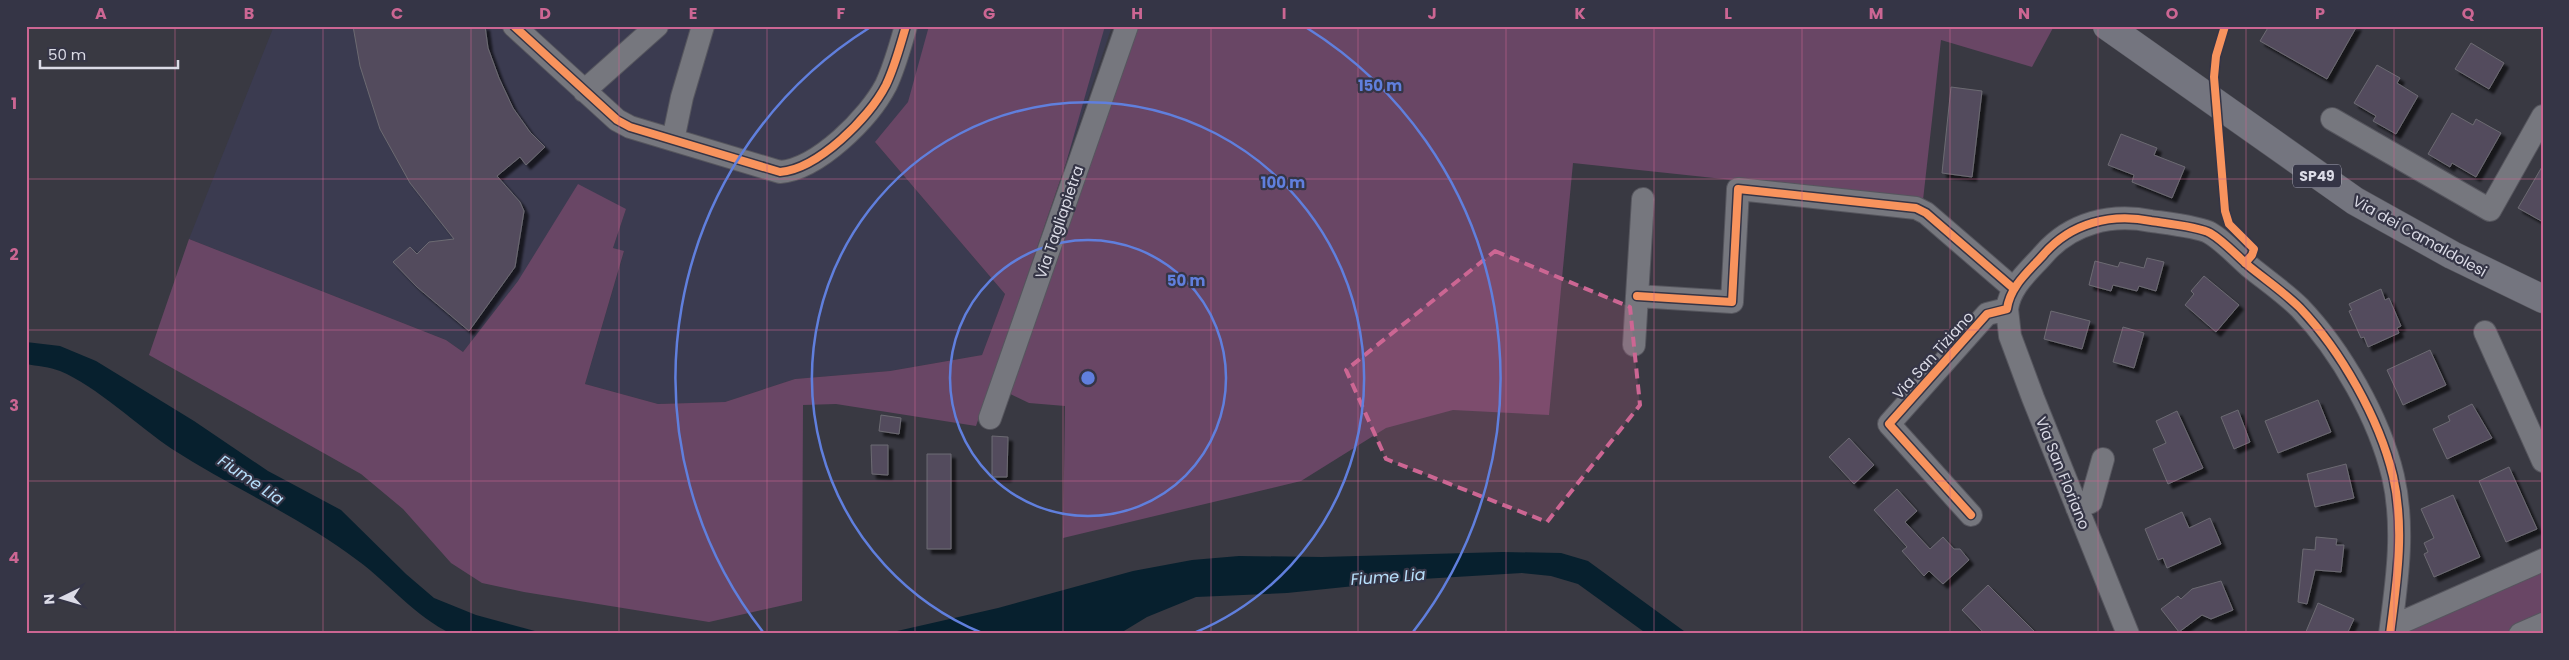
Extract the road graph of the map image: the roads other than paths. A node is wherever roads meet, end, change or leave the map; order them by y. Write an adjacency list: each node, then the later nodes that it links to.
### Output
1 (514, 26): 7 (street)
2 (657, 26): 7 (street)
3 (703, 26): 10 (street)
4 (906, 26): 10 (street)
5 (1127, 26): 17 (street, Via Tagliapietra)
6 (2107, 26): 14 (main road, Via dei Camaldolesi / SP49)
7 (584, 91): 10 (street)
8 (2332, 119): 9 (street)
9 (2536, 132)
10 (673, 140)
11 (1643, 199): 12 (street)
12 (1637, 296): 13 (street); 16 (street)
13 (2010, 298): 20 (street, Via San Floriano); 21 (street, Via San Tiziano); 24 (street, Via San Tiziano)
14 (2543, 299)
15 (2485, 332): 19 (street)
16 (1634, 345)
17 (990, 418)
18 (2103, 459): 20 (street)
19 (2543, 461)
20 (2077, 508): 25 (street, Via San Floriano)
21 (1971, 515)
22 (2543, 560): 24 (street)
23 (2543, 624): 26 (street)
24 (2390, 630)
25 (2128, 634)
26 (2520, 634)

